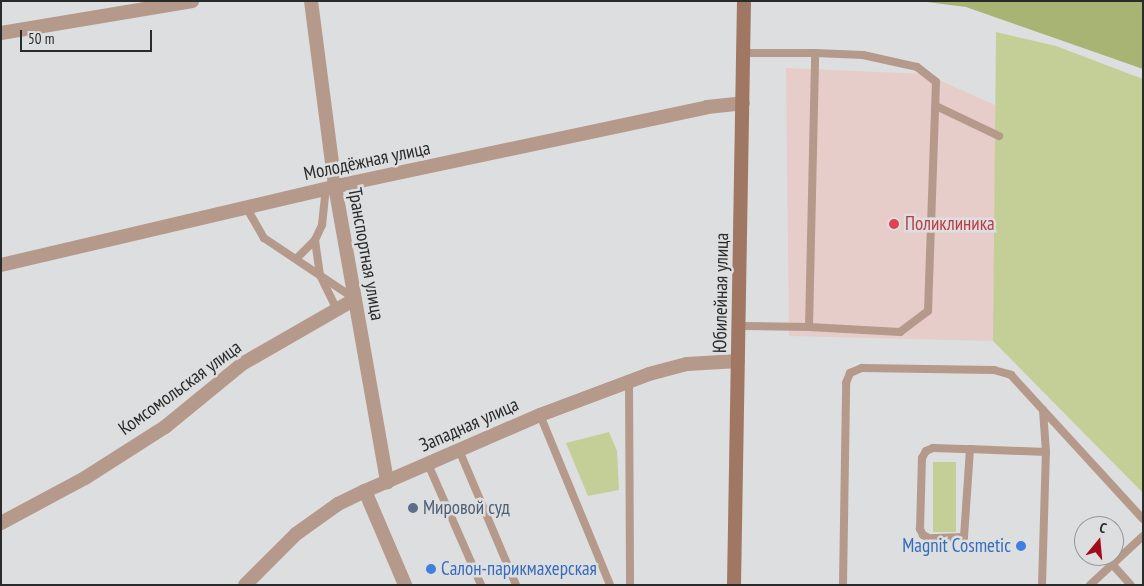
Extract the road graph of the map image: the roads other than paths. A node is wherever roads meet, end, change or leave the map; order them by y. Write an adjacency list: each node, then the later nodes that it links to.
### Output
1 (192, 1): 4 (street)
2 (311, 1): 10 (street, Транспортная улица)
3 (744, 1): 5 (main road, Юбилейная улица)
4 (1, 33)
5 (744, 53): 6 (lane); 7 (main road, Юбилейная улица)
6 (815, 53): 8 (lane); 19 (lane)
7 (742, 103): 10 (street, Молодёжная улица); 18 (main road, Юбилейная улица)
8 (936, 106): 9 (lane); 19 (lane)
9 (999, 136)
10 (330, 187): 11 (street, Молодёжная улица); 12 (lane); 16 (street, Транспортная улица)
11 (246, 207): 13 (lane); 14 (street, Молодёжная улица)
12 (315, 240): 13 (lane); 15 (lane)
13 (297, 258): 15 (lane)
14 (1, 265)
15 (320, 275): 16 (lane); 17 (lane)
16 (355, 299): 17 (street, Комсомольская улица); 28 (street, Транспортная улица)
17 (336, 308): 31 (street, Комсомольская улица)
18 (739, 326): 19 (lane); 20 (main road, Юбилейная улица)
19 (809, 326)
20 (738, 361): 21 (street, Западная улица); 42 (main road, Юбилейная улица)
21 (629, 381): 23 (street, Западная улица); 41 (lane)
22 (1043, 410): 26 (lane); 30 (lane); 43 (lane)
23 (540, 415): 25 (street, Западная улица); 40 (lane)
24 (970, 449): 24 (lane); 26 (lane)
25 (459, 450): 27 (street, Западная улица); 39 (lane)
26 (1046, 452): 44 (lane)
27 (428, 464): 28 (street, Западная улица); 38 (lane)
28 (387, 482): 29 (street, Западная улица)
29 (365, 491): 36 (street, Западная улица); 37 (street)
30 (1143, 519)
31 (1, 524)
32 (1143, 536): 33 (lane)
33 (1124, 553)
34 (1110, 566): 45 (lane)
35 (1114, 566): 46 (lane)
36 (245, 585)
37 (405, 585)
38 (481, 585)
39 (516, 585)
40 (610, 585)
41 (630, 585)
42 (734, 585)
43 (843, 585)
44 (1042, 585)
45 (1090, 585)
46 (1131, 585)

